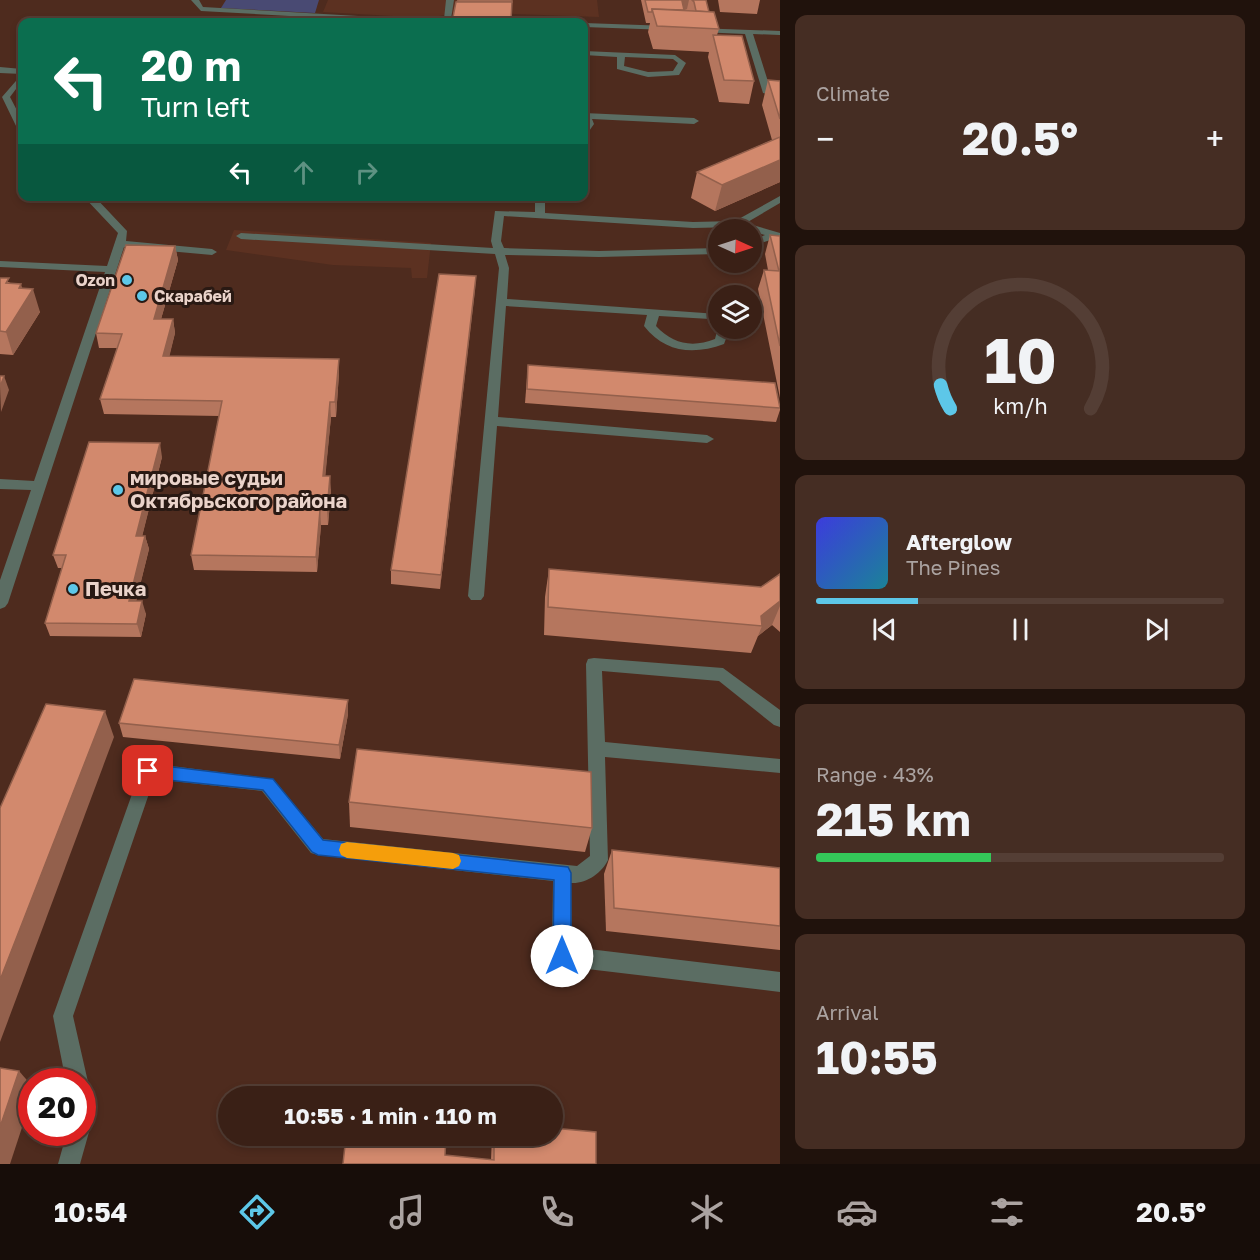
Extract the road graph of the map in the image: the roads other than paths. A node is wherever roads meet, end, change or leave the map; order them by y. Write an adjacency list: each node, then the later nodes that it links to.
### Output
1 (195, 0): 3 (street)
2 (450, 0): 4 (street)
3 (358, 18)
4 (445, 18)
5 (588, 25): 6 (street)
6 (677, 29)
7 (689, 29): 8 (street)
8 (748, 32): 9 (street); 15 (street)
9 (780, 33)
10 (588, 53): 11 (street)
11 (621, 55): 11 (street)
12 (0, 70): 13 (street)
13 (18, 73)
14 (18, 80): 17 (street)
15 (780, 94)
16 (588, 116): 18 (street)
17 (18, 120)
18 (694, 122)
19 (780, 199): 23 (street)
20 (93, 201): 29 (street)
21 (540, 201): 22 (street)
22 (540, 216): 24 (street); 30 (street)
23 (746, 219)
24 (708, 225)
25 (762, 231): 26 (street)
26 (777, 235): 28 (street)
27 (242, 236): 30 (street)
28 (762, 240)
29 (120, 244): 31 (street); 34 (street)
30 (499, 250): 32 (street); 35 (street)
31 (212, 252)
32 (708, 252)
33 (0, 264): 34 (street)
34 (110, 269): 42 (street)
35 (501, 302): 36 (street); 39 (street)
36 (654, 312): 37 (street); 38 (street)
37 (708, 316)
38 (721, 339)
39 (491, 421): 40 (street); 43 (street)
40 (708, 440)
41 (0, 484): 42 (street)
42 (39, 486): 44 (street)
43 (476, 596)
44 (0, 603)
45 (780, 720): 46 (street)
46 (596, 749): 47 (street); 48 (street)
47 (780, 766)
48 (562, 873): 49 (street); 50 (street)
49 (780, 982)
50 (74, 1068)
51 (74, 1146): 52 (street)
52 (69, 1164)

